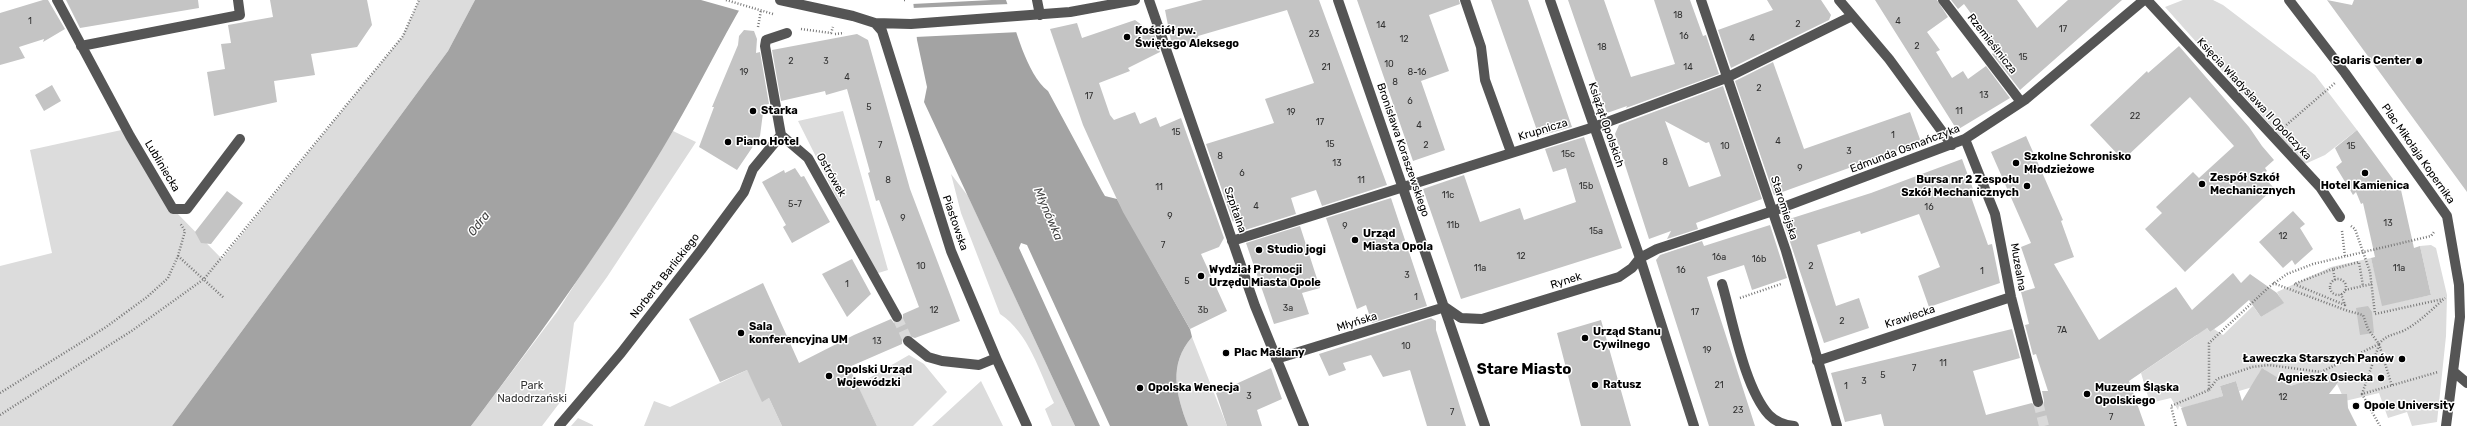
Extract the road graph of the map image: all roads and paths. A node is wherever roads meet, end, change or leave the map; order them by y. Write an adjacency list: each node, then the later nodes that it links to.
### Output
1 (57, 0): 27 (street, Lubliniecka)
2 (238, 0): 27 (street)
3 (419, 0): 48 (path)
4 (726, 0): 22 (path)
5 (780, 0): 20 (street)
6 (1038, 0): 18 (street)
7 (1135, 0): 17 (street)
8 (1149, 0): 43 (street, Szpitalna)
9 (1338, 0): 38 (street, Bronisława Koraszewskiego)
10 (1465, 0): 37 (street)
11 (1550, 0): 31 (street, Książąt Opolskich)
12 (1701, 0): 29 (street, Staromiejska)
13 (1839, 0): 19 (street)
14 (1943, 0): 30 (street, Rzemieślnicza)
15 (2145, 0): 30 (street, Edmunda Osmańczyka); 42 (street, Księcia Władysława II Opolczyka)
16 (2289, 0): 28 (street, Plac Mikołaja Kopernika)
17 (1094, 4): 18 (street)
18 (1040, 15): 20 (street)
19 (1852, 16): 29 (street, Krupnicza); 36 (street)
20 (875, 23): 66 (street, Piastowska)
21 (833, 27): 23 (path)
22 (758, 28)
23 (800, 29)
24 (787, 33): 33 (street)
25 (844, 33): 26 (path)
26 (835, 34)
27 (82, 46): 39 (street, Lubliniecka)
28 (2346, 73): 32 (path); 41 (street, Plac Mikołaja Kopernika)
29 (1726, 78): 31 (street, Krupnicza); 40 (street, Staromiejska)
30 (2022, 102): 35 (street, Edmunda Osmańczyka)
31 (1594, 127): 37 (street, Krupnicza); 46 (street, Książąt Opolskich)
32 (2280, 130)
33 (781, 135): 63 (street, Ostrówek); 78 (street, Norberta Barlickiego)
34 (240, 139): 39 (street, Lubliniecka)
35 (1965, 139): 36 (street, Edmunda Osmańczyka); 58 (street, Muzealna)
36 (1952, 145): 40 (street, Edmunda Osmańczyka)
37 (1510, 152): 38 (street, Krupnicza)
38 (1403, 186): 43 (street, Krupnicza); 62 (street, Bronisława Koraszewskiego)
39 (173, 209): 44 (path)
40 (1772, 211): 46 (street, Edmunda Osmańczyka); 49 (street, Staromiejska)
41 (2447, 216): 45 (path); 54 (street, Plac Mikołaja Kopernika)
42 (2340, 217): 45 (path); 53 (path)
43 (1232, 241): 67 (street, Szpitalna)
44 (178, 256): 48 (path); 74 (path)
45 (2345, 257): 51 (path)
46 (1640, 258): 62 (street, Rynek); 82 (street)
47 (2333, 269): 50 (path); 55 (path); 57 (path)
48 (204, 279): 59 (path); 77 (path)
49 (1793, 280): 61 (path); 68 (street, Staromiejska)
50 (2335, 280): 56 (path); 57 (path)
51 (2273, 283): 65 (path); 73 (path)
52 (1722, 284): 61 (street)
53 (2372, 284): 55 (path); 60 (path)
54 (2459, 285): 60 (path); 69 (street, Plac Mikołaja Kopernika)
55 (2364, 286): 56 (path)
56 (2345, 290): 57 (path)
57 (2342, 294)
58 (2011, 297): 68 (street, Krawiecka); 76 (street, Muzealna)
59 (224, 298)
60 (2444, 299): 65 (path)
61 (1727, 302): 83 (street)
62 (1445, 307): 67 (street, Młyńska); 81 (street)
63 (896, 317)
64 (908, 342): 66 (street)
65 (2379, 344): 72 (path); 73 (path); 75 (path)
66 (996, 358): 79 (street, Piastowska)
67 (1276, 360): 80 (street, Szpitalna)
68 (1817, 361): 84 (street, Staromiejska)
69 (2454, 372): 70 (street); 71 (street); 72 (path); 87 (street, Plac Mikołaja Kopernika)
70 (2467, 372)
71 (2467, 383)
72 (2392, 386): 75 (path)
73 (2209, 390): 85 (path)
74 (0, 393)
75 (2362, 394): 86 (path)
76 (2038, 402)
77 (0, 415)
78 (559, 426)
79 (1027, 426)
80 (1304, 426)
81 (1485, 426)
82 (1694, 426)
83 (1794, 426)
84 (1837, 426)
85 (2176, 426)
86 (2380, 426)
87 (2446, 426)

